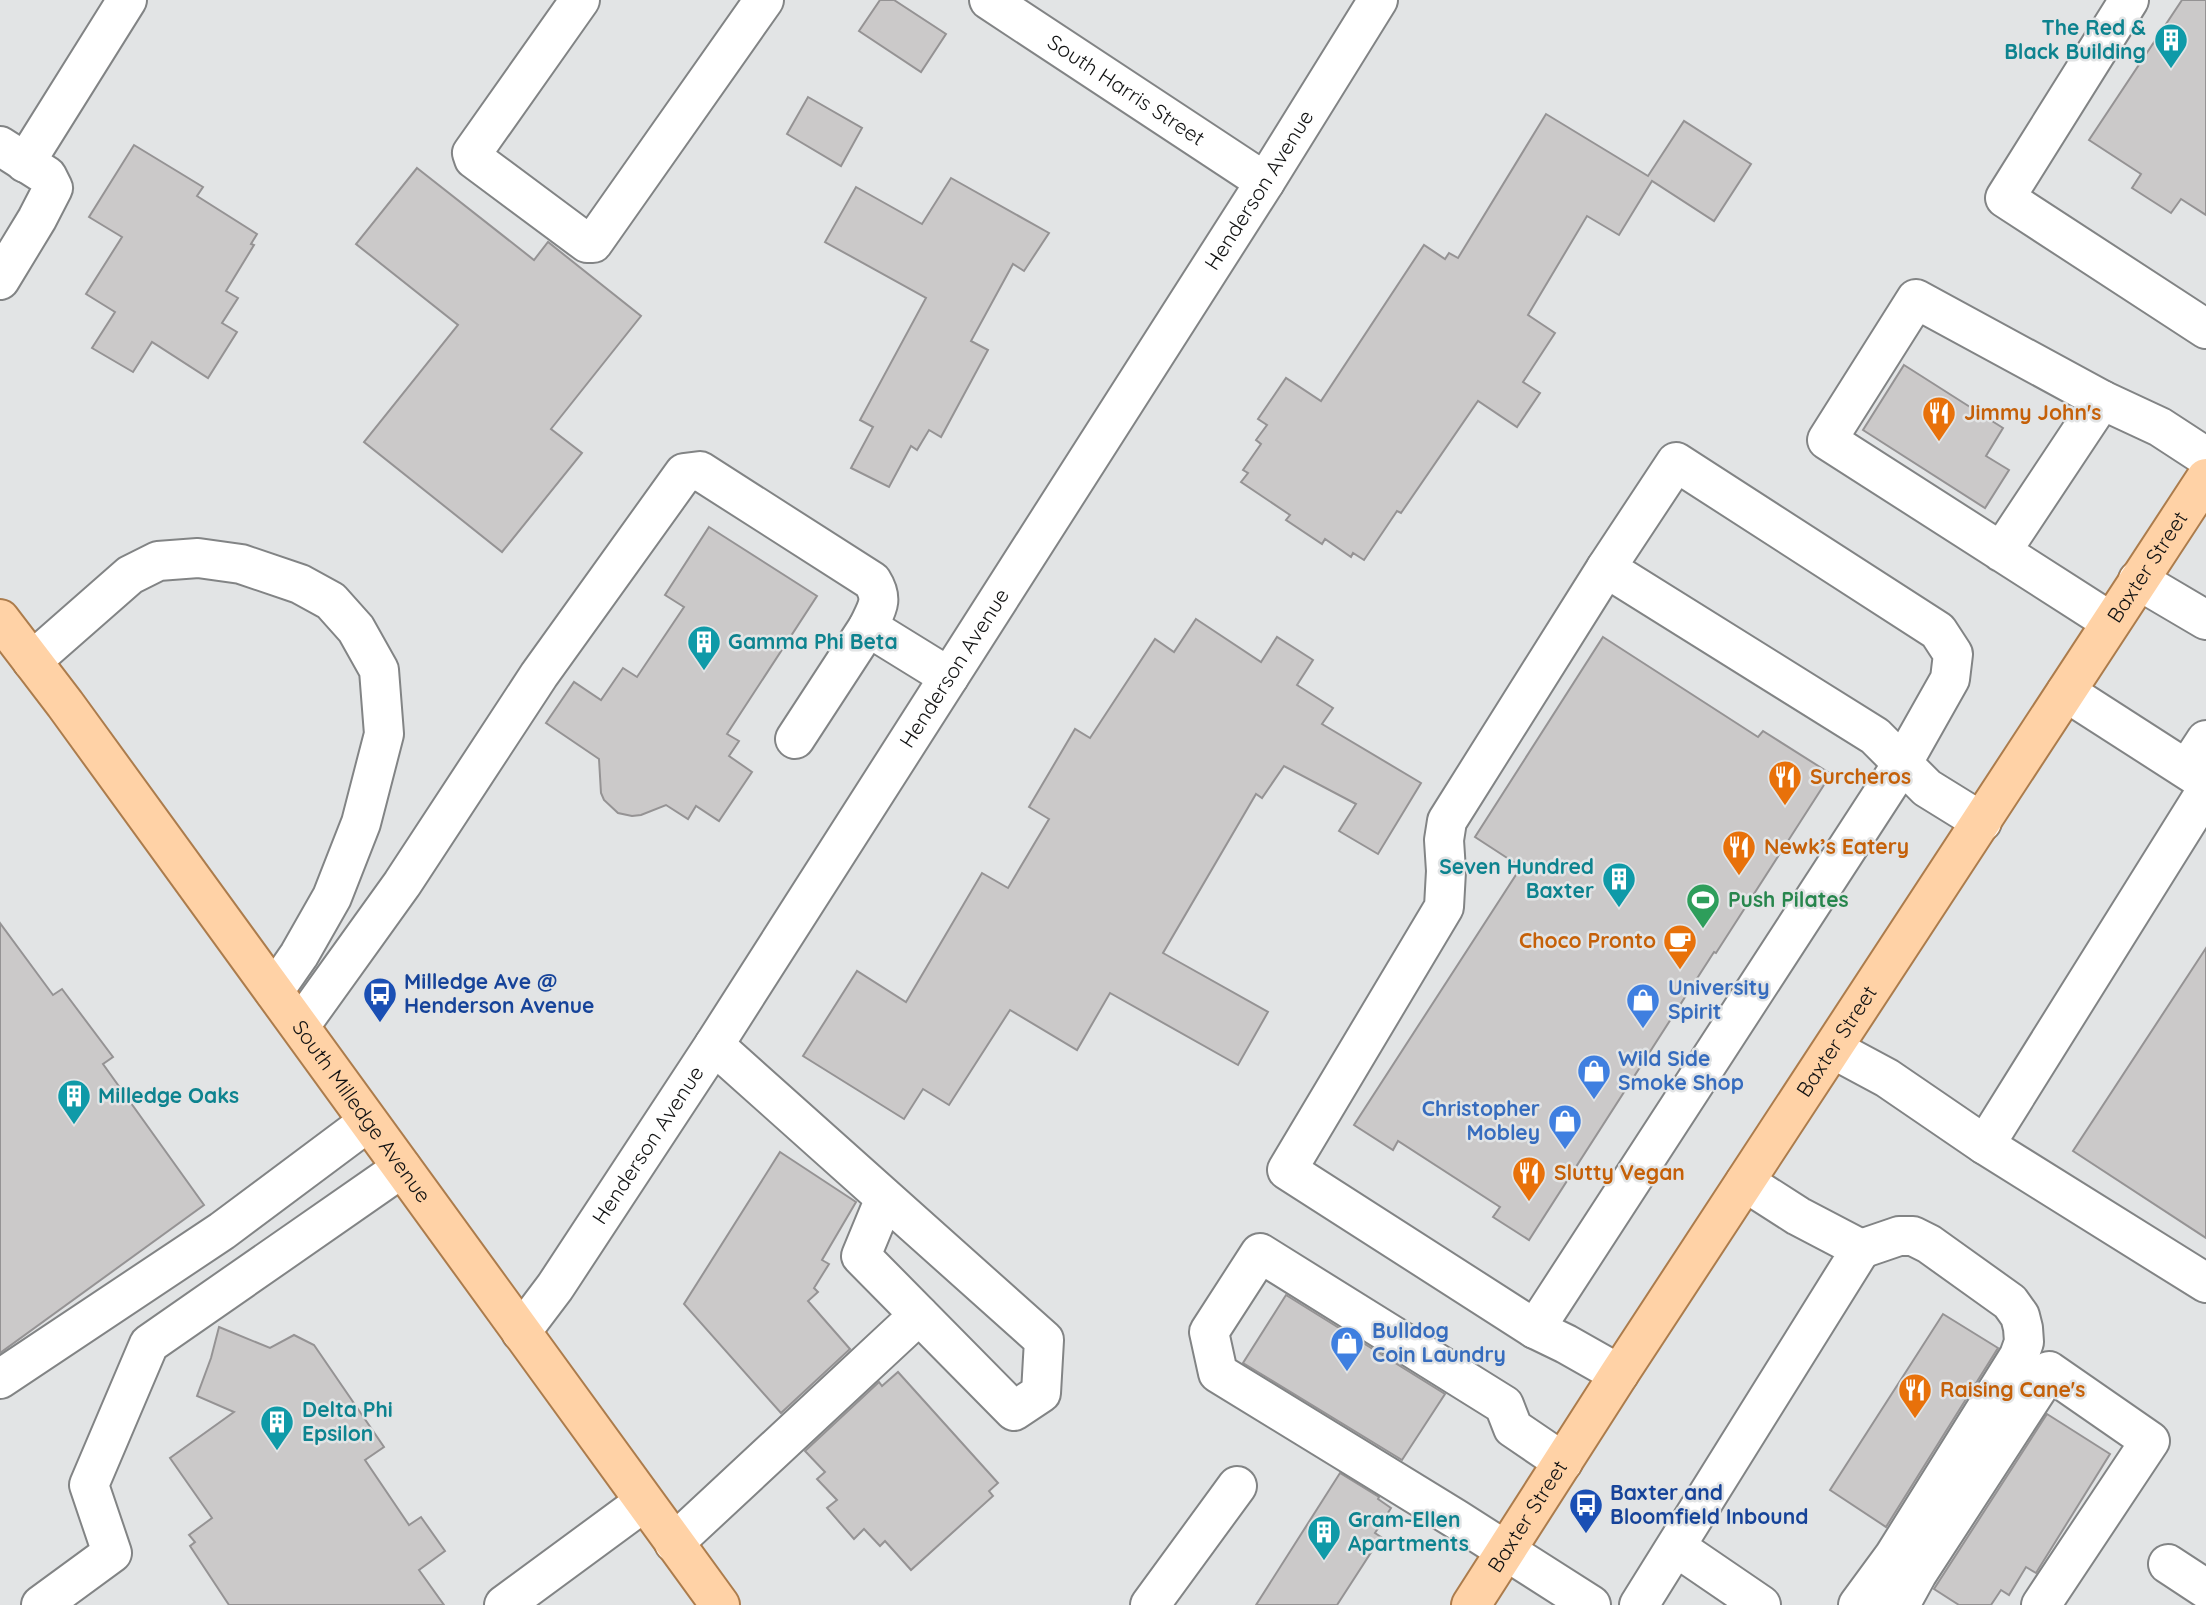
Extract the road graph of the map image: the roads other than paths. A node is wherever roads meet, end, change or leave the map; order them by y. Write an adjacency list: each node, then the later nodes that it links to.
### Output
1 (127, 0): 7 (street)
2 (580, 0): 3 (street)
3 (764, 0)
4 (989, 0): 8 (street, South Harris Street)
5 (1378, 0): 8 (street, Henderson Avenue)
6 (2129, 0): 10 (street)
7 (24, 162): 9 (street)
8 (1265, 182): 22 (street, Henderson Avenue)
9 (0, 280)
10 (2206, 329)
11 (2102, 400): 12 (street); 14 (street); 14 (street)
12 (2206, 457)
13 (2206, 478): 16 (main road, Baxter Street)
14 (2001, 552): 19 (street)
15 (1606, 568): 25 (street); 25 (street); 40 (street)
16 (2138, 580): 18 (street); 19 (main road, Baxter Street)
17 (0, 619): 21 (main road, South Milledge Avenue)
18 (2206, 620)
19 (2112, 622): 23 (main road, Baxter Street)
20 (868, 627): 22 (street); 24 (street); 29 (street)
21 (32, 661): 28 (main road, South Milledge Avenue); 28 (street)
22 (949, 677): 30 (street, Henderson Avenue)
23 (2066, 692): 26 (street); 27 (main road, Baxter Street)
24 (795, 739)
25 (1902, 764): 27 (street); 40 (street)
26 (2201, 770): 33 (street)
27 (1982, 822): 31 (main road, Baxter Street)
28 (274, 991): 29 (main road, South Milledge Avenue)
29 (300, 1027): 32 (main road, South Milledge Avenue)
30 (714, 1045): 36 (street); 41 (street, Henderson Avenue)
31 (1833, 1049): 33 (street); 35 (main road, Baxter Street)
32 (369, 1122): 34 (main road, South Milledge Avenue); 43 (street)
33 (1985, 1145): 38 (street)
34 (402, 1168): 41 (main road, South Milledge Avenue); 52 (street)
35 (1745, 1182): 37 (street); 42 (main road, Baxter Street)
36 (885, 1198): 39 (street); 39 (street)
37 (1861, 1249): 48 (street); 60 (street)
38 (2206, 1283)
39 (919, 1315): 47 (street)
40 (1535, 1329): 42 (street)
41 (522, 1332): 46 (main road, South Milledge Avenue)
42 (1619, 1374): 44 (main road, Baxter Street)
43 (0, 1379)
44 (1563, 1462): 49 (main road, Baxter Street); 49 (street)
45 (1237, 1486): 55 (street)
46 (644, 1502): 47 (main road, South Milledge Avenue); 53 (street)
47 (674, 1543): 54 (main road, South Milledge Avenue)
48 (1676, 1547): 58 (street); 59 (street)
49 (1506, 1551): 56 (main road, Baxter Street); 57 (street)
50 (2168, 1564): 51 (street)
51 (2206, 1589)
52 (41, 1605)
53 (504, 1605)
54 (720, 1605)
55 (1150, 1605)
56 (1471, 1605)
57 (1591, 1605)
58 (1639, 1605)
59 (1761, 1605)
60 (1858, 1605)
61 (1900, 1605): 62 (street)
62 (2040, 1605)

